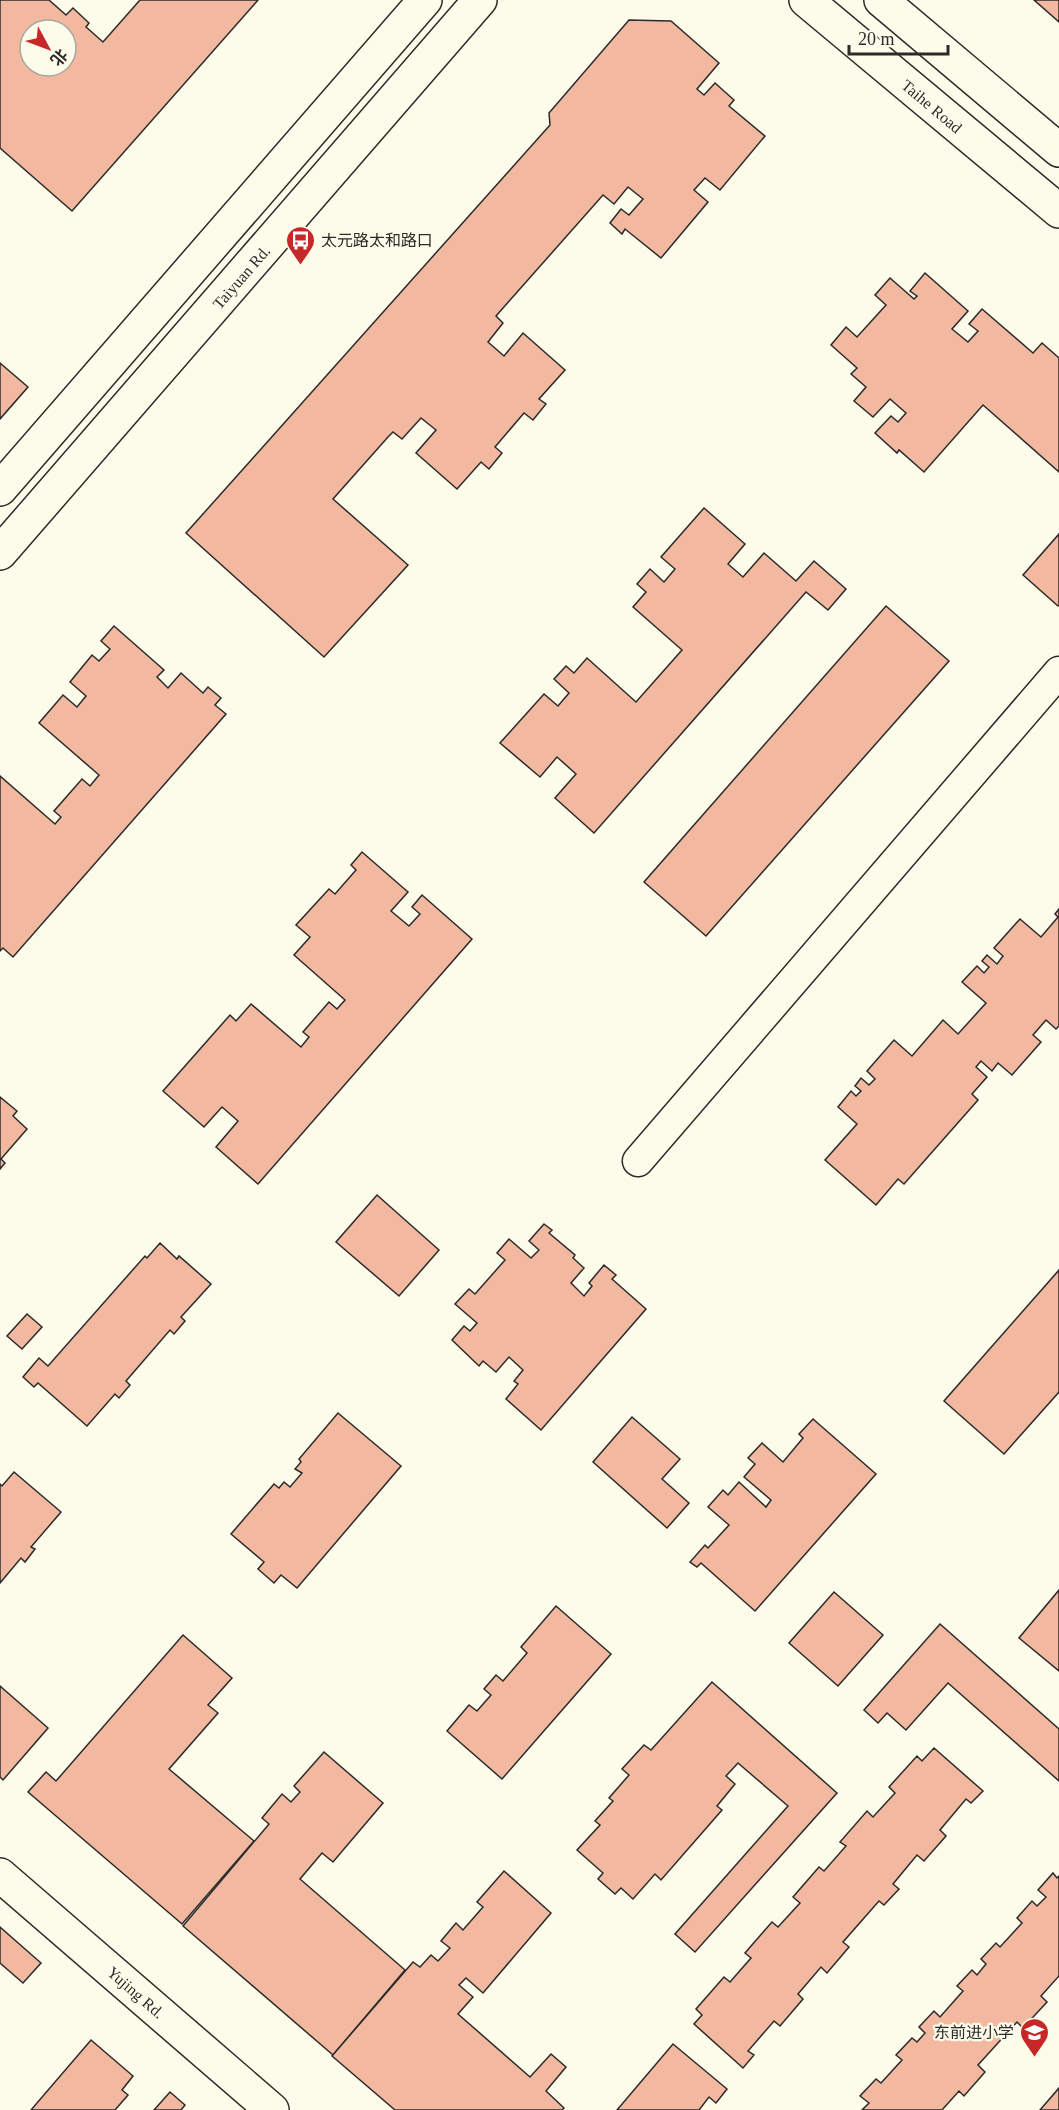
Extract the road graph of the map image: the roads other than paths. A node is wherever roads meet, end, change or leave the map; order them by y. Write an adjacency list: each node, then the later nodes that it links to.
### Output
1 (425, 0): 7 (main road)
2 (480, 0): 8 (main road, Taiyuan Rd.)
3 (806, 0): 6 (main road, Taihe Road)
4 (881, 0): 5 (main road)
5 (1059, 150)
6 (1059, 211)
7 (0, 489)
8 (0, 553)
9 (1059, 672): 10 (street)
10 (638, 1161)
11 (0, 1875): 12 (main road, Yujing Rd.)
12 (272, 2110)

